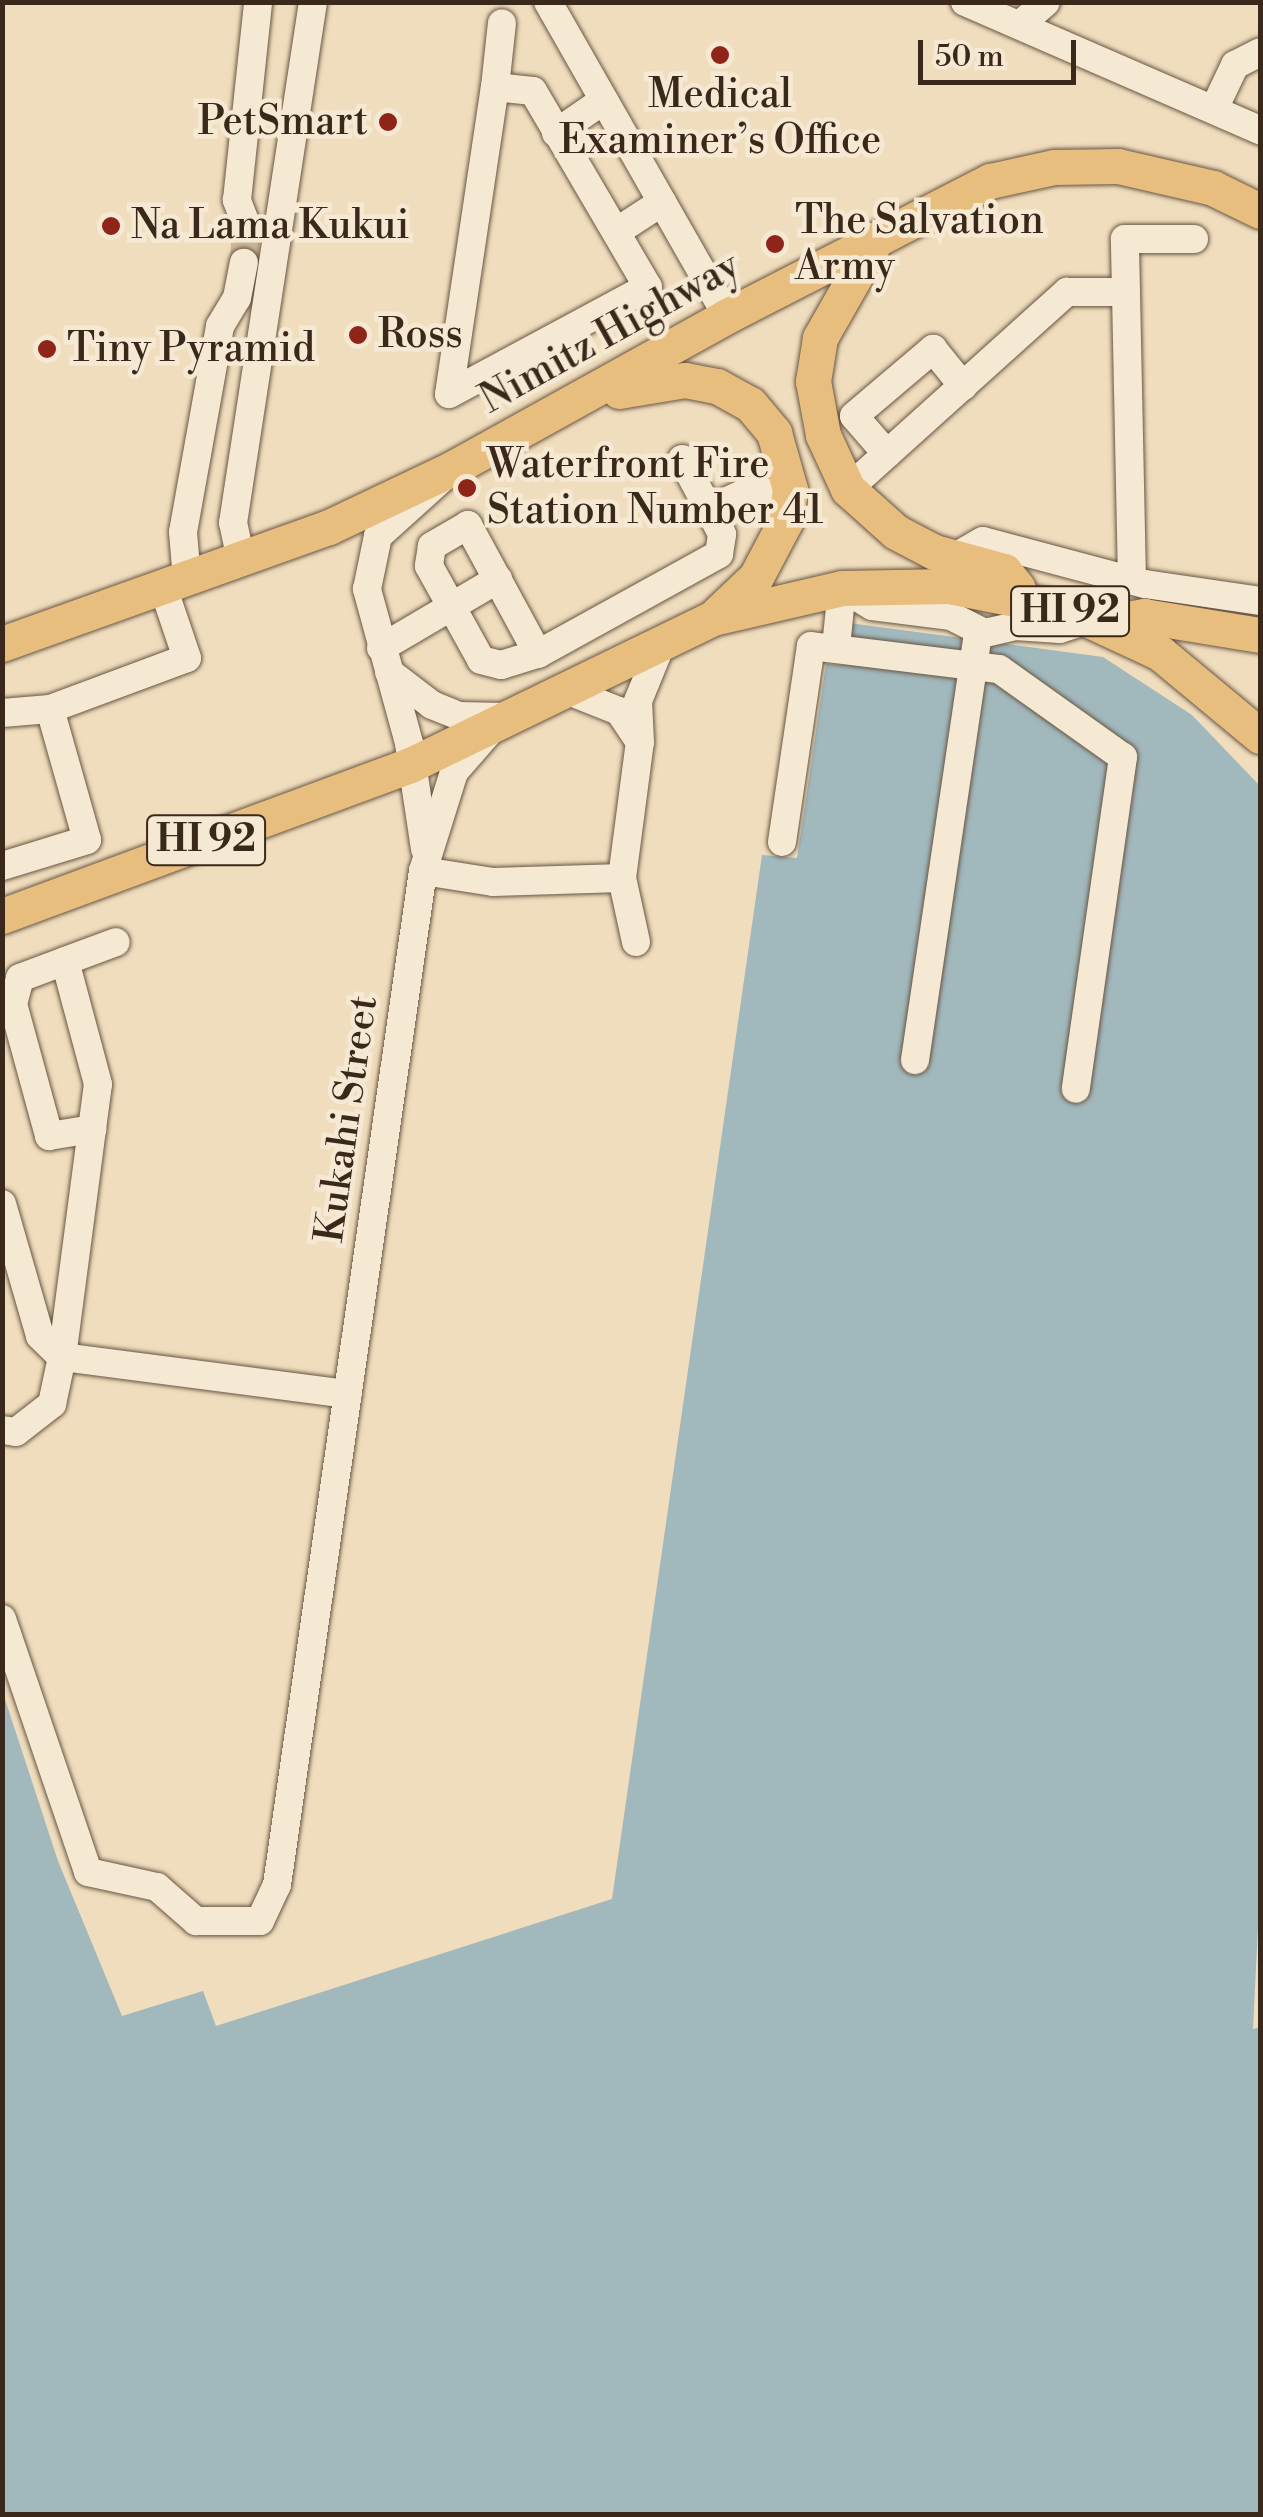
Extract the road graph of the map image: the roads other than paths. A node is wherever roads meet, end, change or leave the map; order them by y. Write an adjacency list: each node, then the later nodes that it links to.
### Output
1 (258, 2): 16 (street)
2 (312, 2): 32 (street)
3 (548, 2): 10 (street)
4 (966, 2): 6 (street)
5 (1046, 2): 6 (street)
6 (1022, 22): 11 (street)
7 (502, 23): 9 (street)
8 (1260, 52): 11 (street)
9 (495, 87): 13 (street); 17 (street)
10 (604, 100): 13 (street); 14 (street)
11 (1214, 109): 12 (street)
12 (1260, 130)
13 (556, 133): 17 (street)
14 (662, 202): 17 (street); 22 (street)
15 (1260, 211): 18 (main road, Nimitz Highway)
16 (246, 224)
17 (616, 232)
18 (879, 236): 22 (main road, Nimitz Highway); 28 (main road)
19 (1194, 239): 21 (street)
20 (244, 263): 36 (street)
21 (1126, 292): 23 (street); 35 (street)
22 (727, 316): 24 (main road, Nimitz Highway)
23 (963, 386): 25 (street); 25 (street)
24 (578, 401): 27 (main road, Nimitz Highway); 29 (main road)
25 (886, 454): 28 (street)
26 (682, 459): 30 (street)
27 (452, 468): 32 (main road, Nimitz Highway); 50 (street, Kukahi Street)
28 (848, 490): 29 (main road); 31 (main road)
29 (790, 495): 30 (street); 42 (main road)
30 (710, 509): 49 (street)
31 (953, 558): 33 (street); 38 (main road)
32 (241, 560): 36 (main road, Nimitz Highway)
33 (1093, 570): 35 (street); 43 (street)
34 (498, 579): 41 (street); 41 (street); 49 (street)
35 (1132, 580): 40 (street)
36 (175, 583): 46 (main road, Nimitz Highway); 54 (street)
37 (842, 588): 38 (main road, HI 92); 42 (main road, HI 92); 44 (street); 48 (street)
38 (1026, 598): 43 (main road, HI 92)
39 (1260, 601): 40 (street)
40 (1177, 604): 43 (main road); 45 (main road)
41 (450, 609): 49 (street); 50 (street)
42 (713, 618): 47 (main road, HI 92)
43 (1090, 618): 44 (street); 57 (main road, HI 92)
44 (978, 632): 51 (street)
45 (1260, 635)
46 (2, 644)
47 (660, 647): 52 (main road, HI 92); 58 (street)
48 (836, 647): 51 (street); 61 (street)
49 (538, 654)
50 (385, 660): 53 (street); 59 (street, Kukahi Street)
51 (974, 664): 70 (street); 71 (street)
52 (570, 692): 53 (main road, HI 92); 58 (street)
53 (535, 709): 56 (main road, HI 92)
54 (50, 710): 55 (street); 60 (street)
55 (2, 712)
56 (490, 731): 59 (main road, HI 92); 62 (street, Kukahi Street)
57 (1260, 736)
58 (640, 742): 64 (street)
59 (410, 765): 62 (street, Kukahi Street); 65 (main road, HI 92)
60 (87, 840): 63 (street); 65 (street)
61 (782, 842)
62 (424, 863): 64 (street); 75 (street, Kukahi Street)
63 (2, 866)
64 (622, 878): 68 (street)
65 (95, 882): 66 (main road, HI 92)
66 (2, 916)
67 (116, 942): 69 (street)
68 (636, 942)
69 (65, 961): 72 (street); 72 (street)
70 (916, 1060)
71 (1076, 1089)
72 (92, 1129): 74 (street)
73 (2, 1204): 74 (street)
74 (62, 1357): 75 (street); 76 (street)
75 (348, 1394): 77 (street, Kukahi Street)
76 (2, 1430)
77 (2, 1620)

